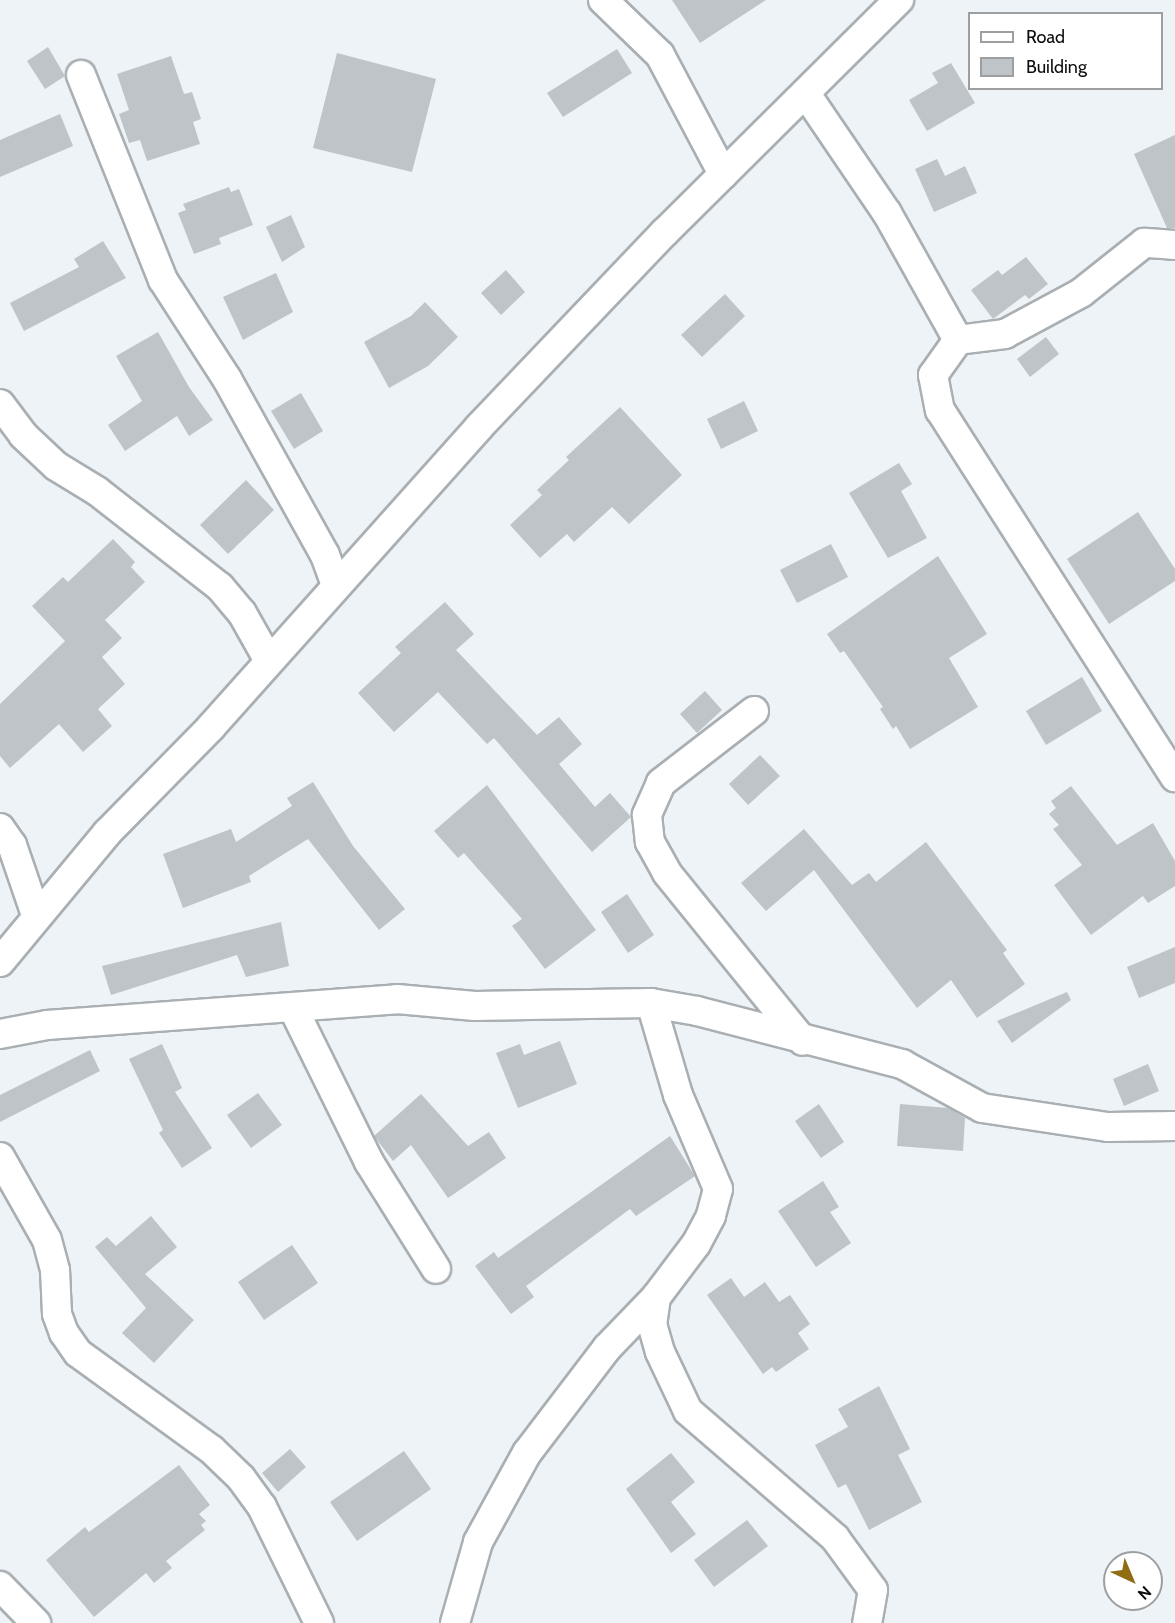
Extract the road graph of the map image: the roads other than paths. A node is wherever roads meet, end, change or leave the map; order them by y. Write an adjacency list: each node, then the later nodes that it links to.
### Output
1 (603, 0): 5 (street)
2 (899, 0): 4 (street)
3 (81, 75): 9 (street)
4 (807, 94): 5 (street); 7 (street)
5 (723, 174): 9 (street)
6 (1175, 245): 7 (street)
7 (958, 340): 12 (street)
8 (0, 404): 10 (street)
9 (336, 586): 10 (street)
10 (269, 661): 14 (street)
11 (754, 711): 19 (street)
12 (1175, 777)
13 (0, 828): 14 (street)
14 (36, 915): 15 (street)
15 (0, 962)
16 (651, 1003): 17 (street); 19 (street); 23 (street)
17 (293, 1008): 18 (street); 22 (street)
18 (0, 1034)
19 (803, 1041): 20 (street)
20 (1175, 1126)
21 (0, 1156): 26 (street)
22 (436, 1269)
23 (656, 1297): 27 (street); 28 (street)
24 (0, 1586): 25 (street)
25 (36, 1623)
26 (319, 1623)
27 (455, 1623)
28 (867, 1623)

